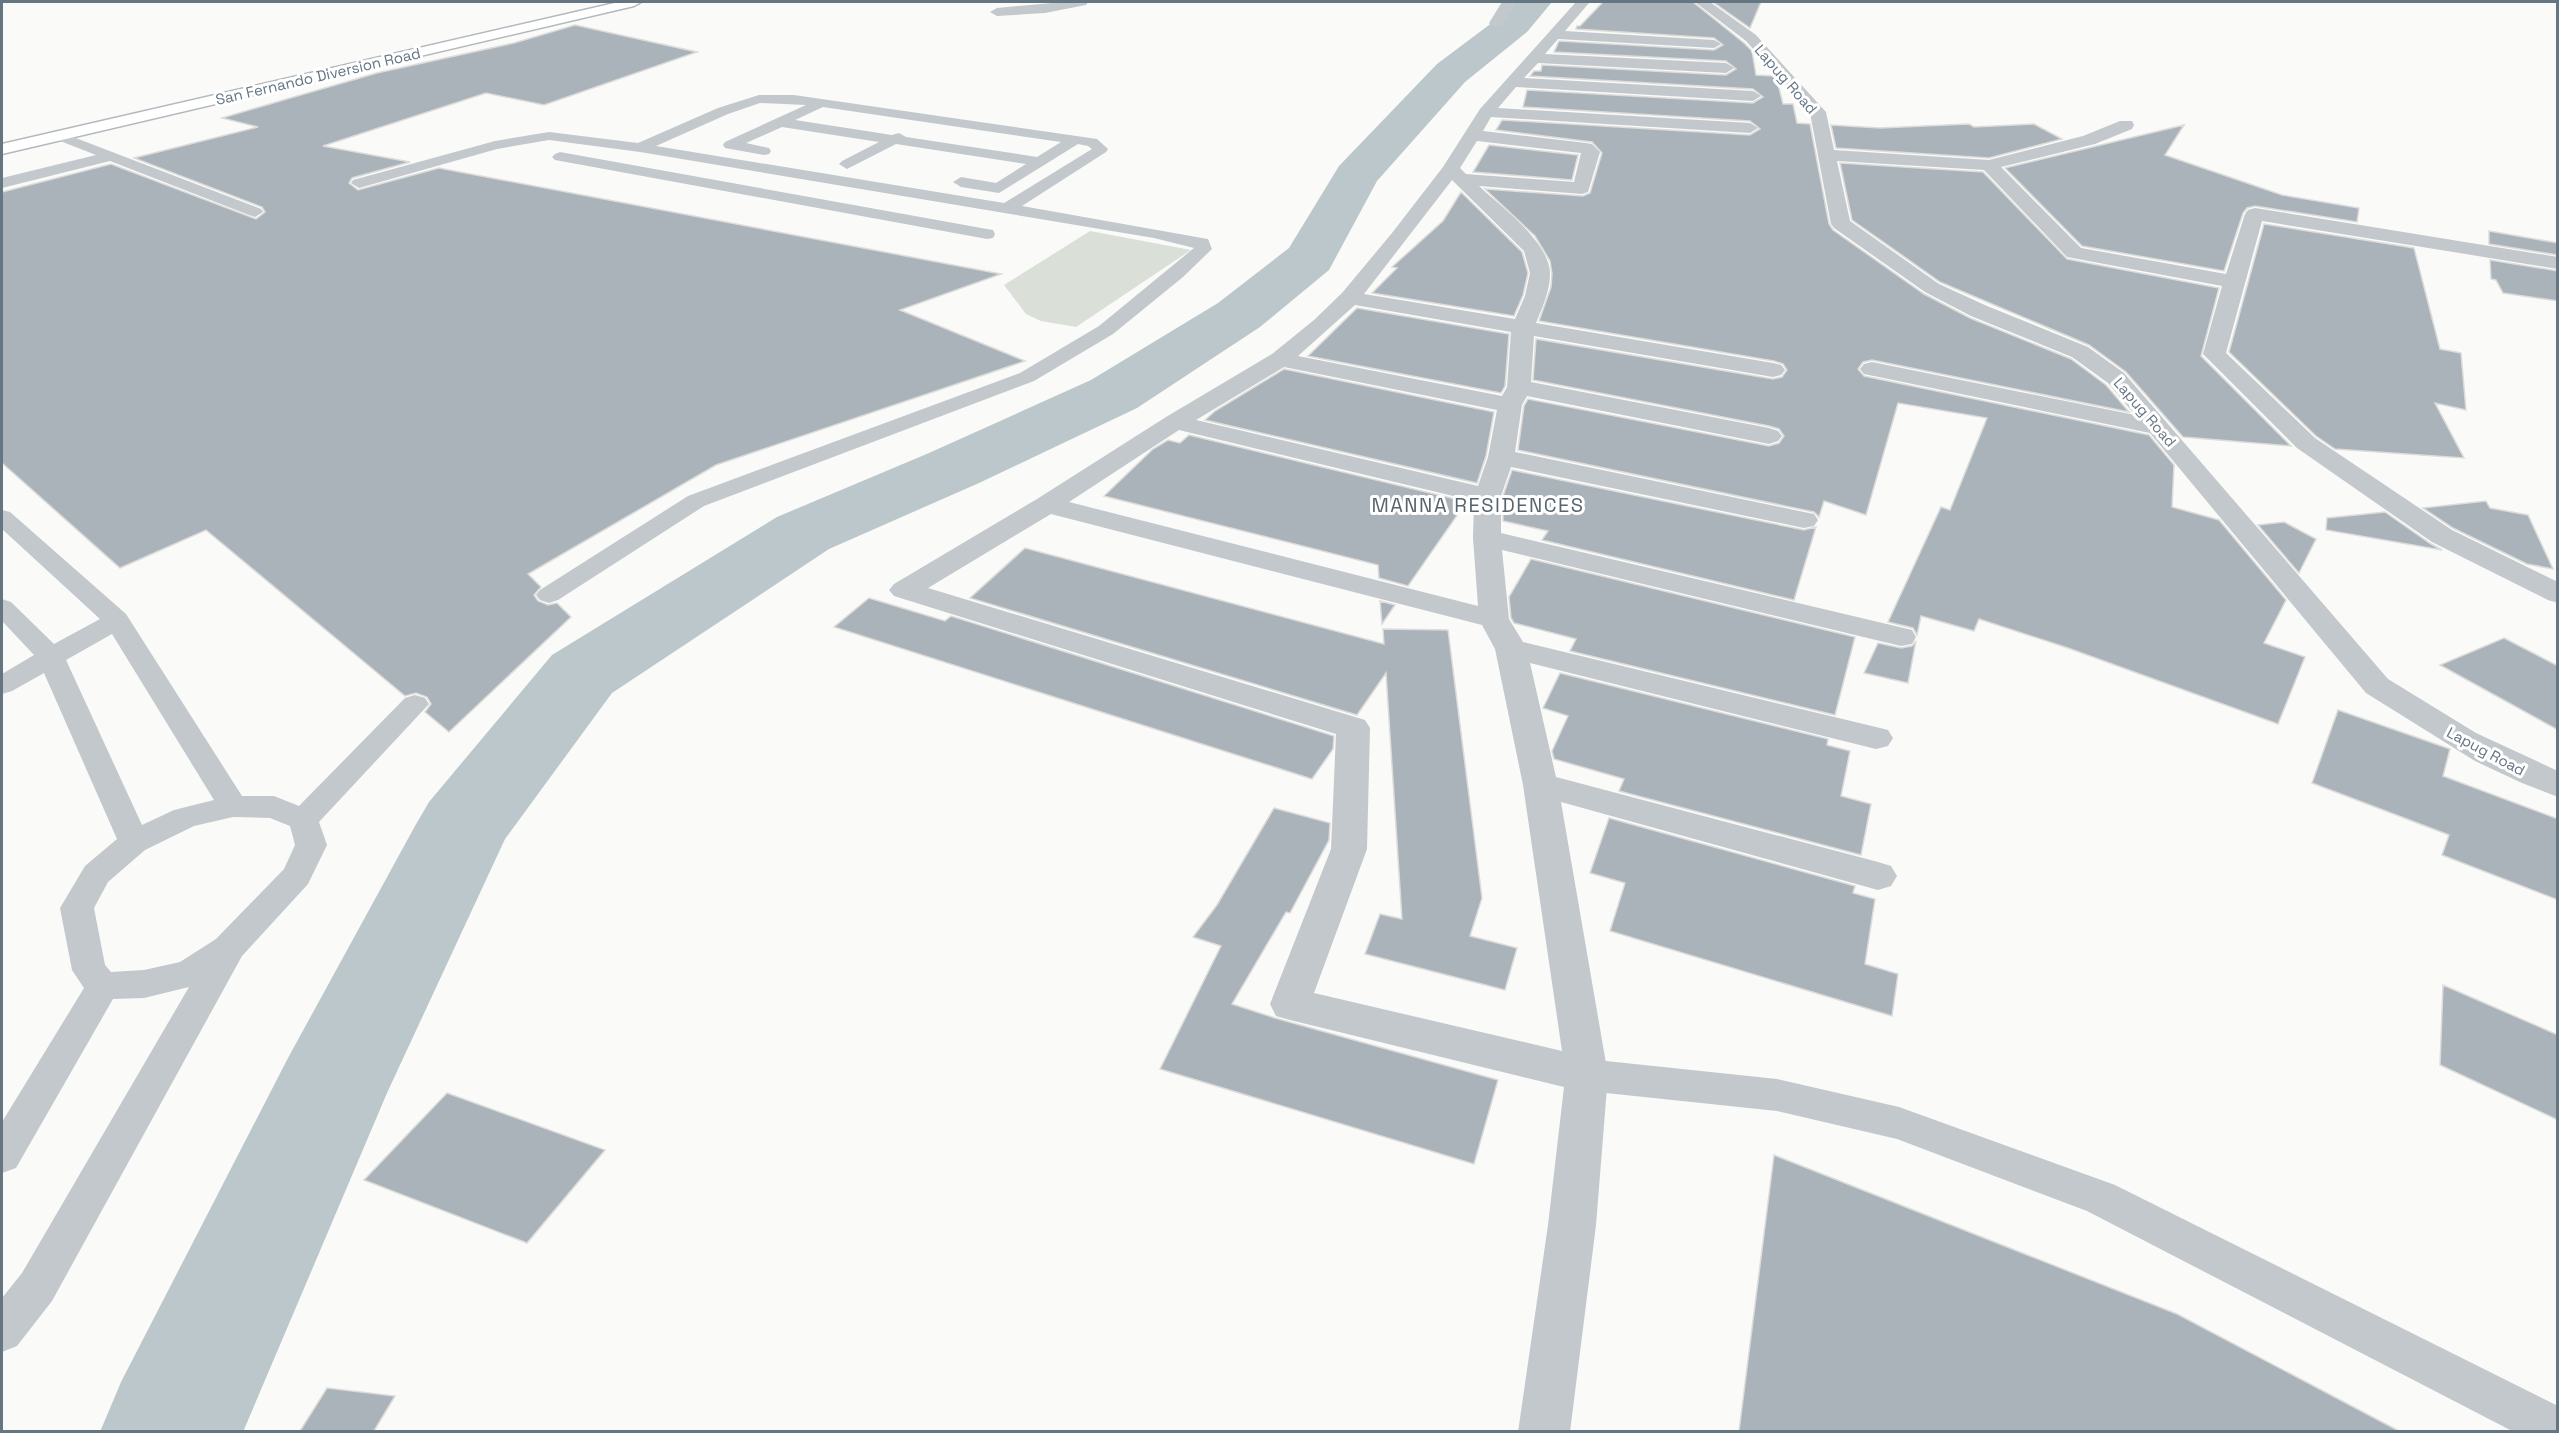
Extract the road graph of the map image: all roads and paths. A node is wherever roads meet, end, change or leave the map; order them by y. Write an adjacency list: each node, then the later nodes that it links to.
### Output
1 (634, 2): 21 (highway, San Fernando Diversion Road)
2 (1082, 2): 6 (street)
3 (1508, 2): 7 (street)
4 (1702, 2): 27 (street, Lapug Road)
5 (1581, 11): 8 (street)
6 (997, 12)
7 (1496, 23)
8 (1556, 35): 9 (street); 10 (street)
9 (1714, 44)
10 (1535, 58): 11 (street); 12 (street)
11 (1726, 68)
12 (1512, 82): 13 (street); 15 (street)
13 (1753, 96)
14 (821, 103): 16 (lane); 17 (lane); 24 (lane)
15 (1486, 112): 19 (street); 20 (street)
16 (935, 119): 22 (lane); 23 (lane)
17 (780, 122): 22 (lane); 26 (lane)
18 (2126, 125): 31 (street)
19 (1750, 128)
20 (1472, 135): 33 (street); 33 (street)
21 (60, 136): 25 (highway, San Fernando Diversion Road); 28 (lane)
22 (894, 140): 30 (lane); 32 (lane)
23 (1076, 140): 30 (lane); 39 (lane)
24 (640, 148): 34 (lane); 37 (lane)
25 (2, 149)
26 (777, 153)
27 (1827, 155): 31 (street); 51 (street, Lapug Road)
28 (110, 156): 36 (lane); 40 (lane)
29 (560, 158): 38 (lane)
30 (1040, 162): 35 (lane)
31 (1989, 165): 43 (street)
32 (871, 168)
33 (1456, 174): 44 (street); 45 (street)
34 (819, 178): 38 (lane); 39 (lane)
35 (941, 179)
36 (2, 183)
37 (359, 183)
38 (783, 198): 41 (lane)
39 (1006, 209): 60 (lane)
40 (255, 212)
41 (987, 234)
42 (2558, 263): 43 (street)
43 (2235, 282): 59 (street)
44 (1350, 298): 45 (street); 46 (street)
45 (1523, 327): 48 (street); 49 (street)
46 (1280, 360): 49 (street); 50 (street)
47 (1872, 369): 51 (street)
48 (1773, 370)
49 (1515, 396): 52 (street); 53 (street)
50 (1175, 422): 54 (street); 55 (street)
51 (2160, 428): 71 (street, Lapug Road)
52 (1769, 436)
53 (1501, 457): 54 (street); 57 (street)
54 (1488, 496): 58 (street)
55 (1047, 505): 62 (street); 78 (street)
56 (2, 516): 63 (lane)
57 (1804, 520)
58 (1486, 538): 62 (street); 64 (street)
59 (2558, 594)
60 (549, 595)
61 (2, 607): 66 (lane)
62 (1494, 619): 65 (street)
63 (117, 620): 66 (lane); 72 (lane)
64 (1901, 637)
65 (1511, 649): 69 (street); 70 (street)
66 (51, 657): 67 (lane); 74 (lane)
67 (2, 685)
68 (416, 704): 73 (lane)
69 (1876, 738)
70 (1540, 785): 75 (street); 78 (street)
71 (2558, 785)
72 (233, 806): 73 (lane); 74 (lane)
73 (303, 820): 76 (lane)
74 (134, 842): 77 (lane)
75 (1878, 876)
76 (228, 948): 77 (lane); 80 (lane)
77 (103, 986): 79 (lane)
78 (1587, 1076): 81 (lane); 82 (street)
79 (2, 1156)
80 (2, 1331)
81 (2558, 1430)
82 (1544, 1431)

